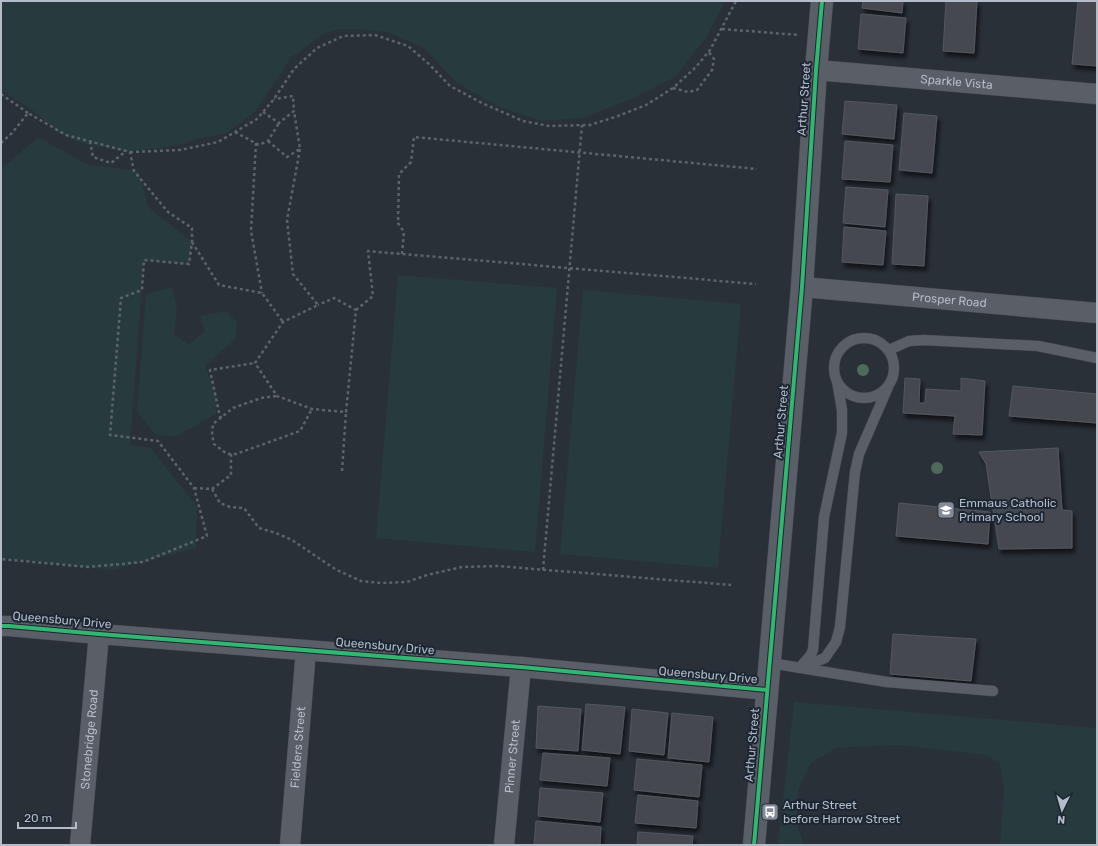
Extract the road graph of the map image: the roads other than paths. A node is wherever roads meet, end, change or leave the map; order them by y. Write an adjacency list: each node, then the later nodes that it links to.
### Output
1 (822, 1): 2 (street, Arthur Street)
2 (816, 70): 3 (street, Sparkle Vista); 4 (street, Arthur Street)
3 (1097, 94)
4 (802, 287): 5 (street, Prosper Road); 13 (street, Arthur Street)
5 (1097, 313)
6 (889, 350): 7 (lane); 8 (lane); 9 (lane)
7 (1097, 358)
8 (837, 381): 9 (lane); 15 (lane)
9 (888, 387): 15 (lane)
10 (1, 626): 11 (street, Queensbury Drive)
11 (99, 634): 12 (street, Queensbury Drive); 18 (street, Stonebridge Road)
12 (306, 650): 14 (street, Queensbury Drive); 19 (street, Fielders Street)
13 (770, 663): 15 (lane); 16 (street, Arthur Street)
14 (521, 667): 16 (street, Queensbury Drive); 20 (street, Pinner Street)
15 (799, 668): 17 (lane)
16 (767, 690): 21 (street, Arthur Street)
17 (993, 691)
18 (80, 845)
19 (290, 845)
20 (504, 845)
21 (754, 845)

